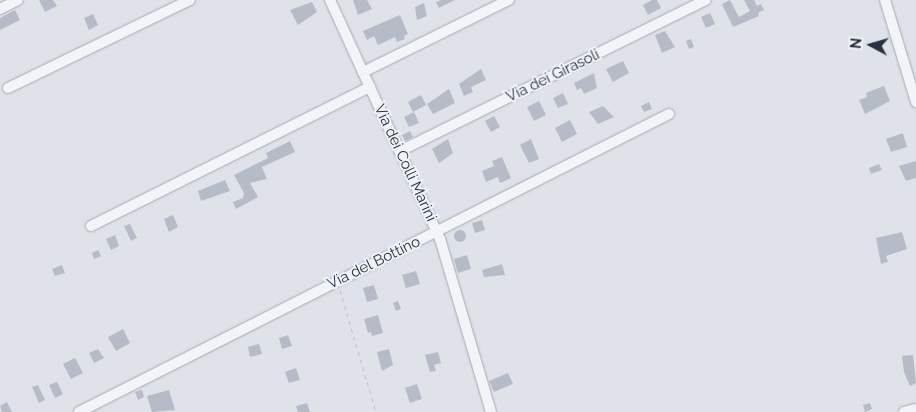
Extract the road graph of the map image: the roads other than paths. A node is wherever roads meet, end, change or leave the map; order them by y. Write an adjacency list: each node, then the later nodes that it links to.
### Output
1 (18, 0): 7 (street)
2 (190, 0): 10 (street)
3 (330, 0): 8 (street, Via dei Colli Marini)
4 (509, 0): 8 (street)
5 (706, 0): 13 (street, Via dei Girasoli)
6 (885, 0): 11 (street)
7 (0, 9)
8 (363, 72): 9 (street, Via dei Colli Marini)
9 (370, 87): 13 (street, Via dei Colli Marini); 14 (street)
10 (8, 88)
11 (916, 100)
12 (669, 114): 15 (street, Via del Bottino)
13 (400, 151): 15 (street, Via dei Colli Marini)
14 (91, 226)
15 (437, 232): 17 (street, Via del Bottino); 18 (street, Via dei Colli Marini)
16 (916, 408): 19 (street)
17 (79, 412)
18 (491, 412)
19 (904, 412)

